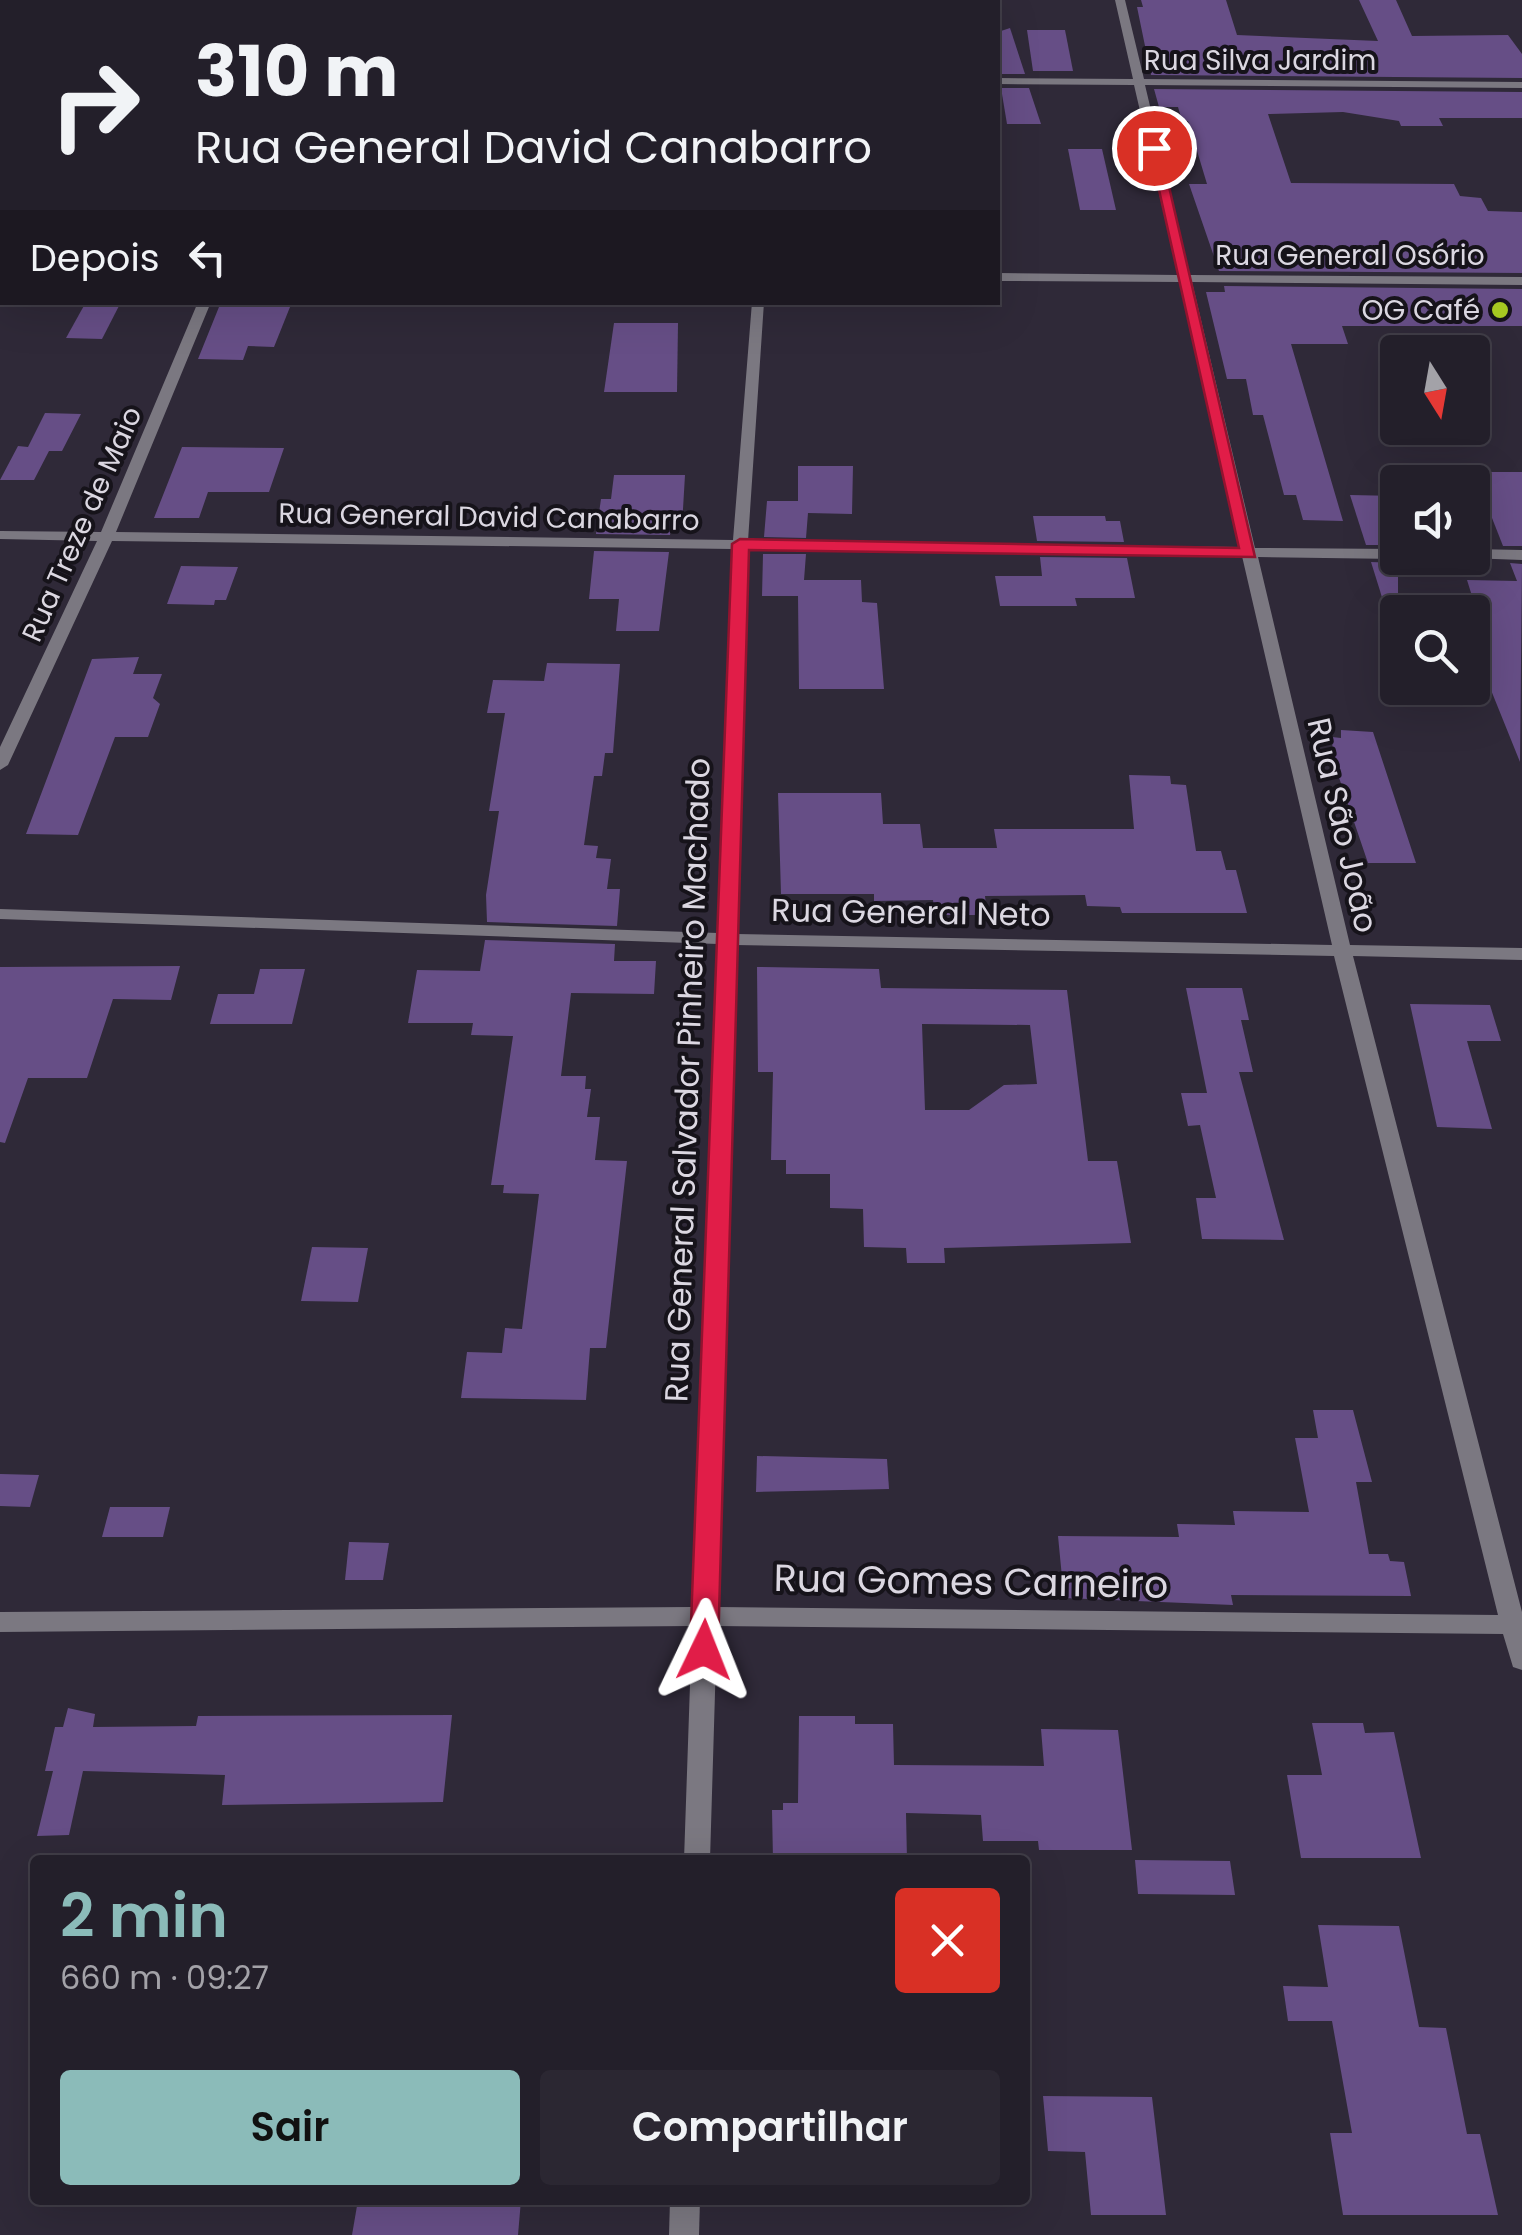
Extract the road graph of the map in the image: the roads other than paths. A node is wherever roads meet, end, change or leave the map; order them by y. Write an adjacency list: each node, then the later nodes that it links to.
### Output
1 (1120, 0): 3 (street, Rua São João)
2 (1000, 81): 3 (street, Rua Silva Jardim)
3 (1138, 82): 4 (street, Rua Silva Jardim); 6 (street, Rua São João)
4 (1522, 85)
5 (1000, 278): 6 (street, Rua General Osório)
6 (1184, 280): 7 (street, Rua General Osório); 13 (street, Rua São João)
7 (1522, 281)
8 (204, 305): 11 (street, Rua Treze de Maio)
9 (758, 305): 12 (street, Rua General Salvador Pinheiro Machado)
10 (0, 535): 11 (street, Rua General David Canabarro)
11 (106, 538): 12 (street, Rua General David Canabarro); 17 (street, Rua Treze de Maio)
12 (740, 544): 13 (street, Rua General David Canabarro); 19 (street, Rua General Salvador Pinheiro Machado)
13 (1249, 553): 14 (street, Rua General David Canabarro); 20 (street, Rua São João)
14 (1380, 554)
15 (1490, 554): 16 (street)
16 (1522, 555)
17 (0, 765)
18 (0, 914): 19 (street, Rua General Neto)
19 (726, 939): 20 (street, Rua General Neto); 22 (street, Rua General Salvador Pinheiro Machado)
20 (1342, 950): 21 (street, Rua General Neto); 24 (street, Rua São João)
21 (1522, 954)
22 (706, 1616): 23 (street, Rua Gomes Carneiro); 24 (street, Rua Gomes Carneiro); 26 (street, Rua General Salvador Pinheiro Machado)
23 (0, 1622)
24 (1518, 1626): 25 (street, Rua São João)
25 (1522, 1660)
26 (697, 1855)
27 (685, 2205): 28 (street)
28 (684, 2235)

